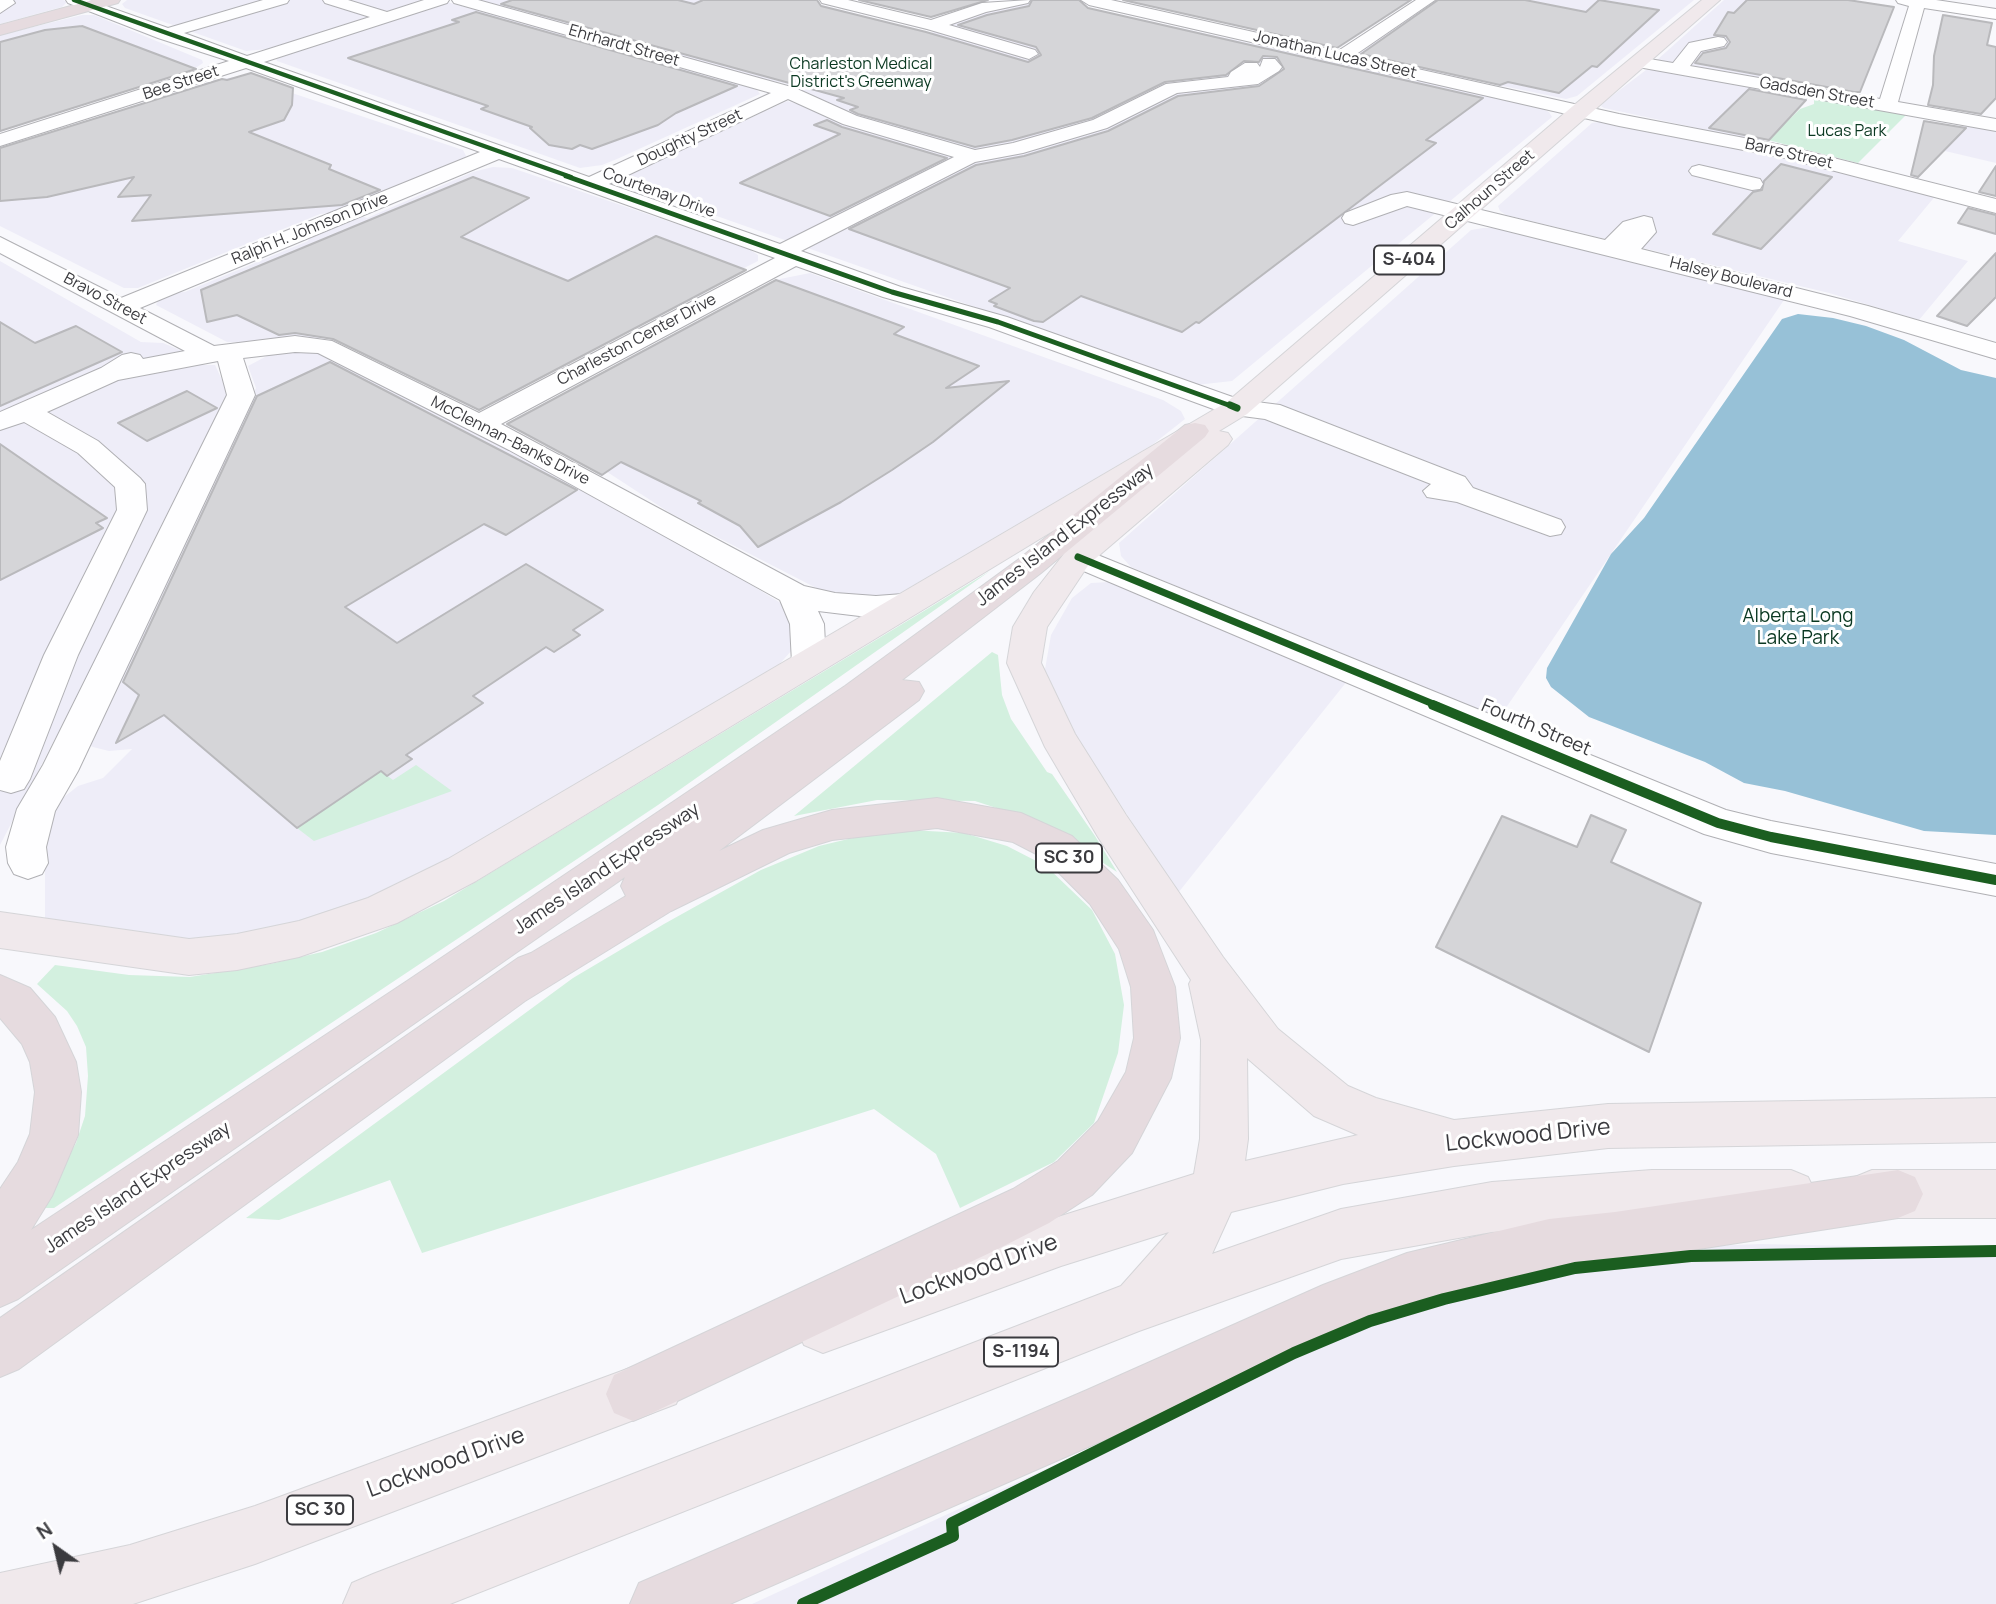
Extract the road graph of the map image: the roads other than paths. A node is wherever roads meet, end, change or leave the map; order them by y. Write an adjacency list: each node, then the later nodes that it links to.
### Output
1 (281, 0): 16 (street)
2 (331, 0): 13 (street)
3 (441, 0): 13 (street, Bee Street)
4 (460, 0): 19 (street, Ehrhardt Street)
5 (828, 0): 14 (street)
6 (1022, 0): 14 (street)
7 (1089, 0): 18 (street, Jonathan Lucas Street)
8 (1427, 0): 21 (street)
9 (1712, 0): 24 (main road, Calhoun Street / S-404)
10 (1911, 1): 12 (street); 27 (street)
11 (93, 2): 15 (highway); 16 (street, Courtenay Drive)
12 (1996, 14)
13 (386, 18): 22 (street, Bee Street)
14 (932, 25): 20 (street)
15 (0, 30)
16 (164, 34): 22 (street, Courtenay Drive)
17 (1718, 42): 25 (street)
18 (1297, 46): 21 (street, Jonathan Lucas Street); 32 (street)
19 (642, 51): 23 (street); 26 (street, Ehrhardt Street)
20 (1029, 54)
21 (1342, 56): 28 (street, Jonathan Lucas Street)
22 (244, 62): 30 (street, Bee Street); 31 (street, Courtenay Drive)
23 (708, 62)
24 (1638, 62): 25 (street, Gadsden Street); 28 (main road, Calhoun Street / S-404)
25 (1684, 70): 27 (street, Gadsden Street)
26 (789, 92): 32 (street, Ehrhardt Street); 34 (street, Doughty Street)
27 (1887, 106): 29 (street, Gadsden Street)
28 (1580, 110): 36 (street, Barre Street); 37 (main road, Calhoun Street / S-404)
29 (1996, 125)
30 (0, 140)
31 (500, 151): 34 (street, Courtenay Drive); 41 (street, Ralph H. Johnson Drive)
32 (971, 156): 40 (street, Charleston Center Drive)
33 (1699, 171): 35 (street)
34 (591, 184): 40 (street, Courtenay Drive)
35 (1752, 184)
36 (1996, 206)
37 (1464, 212): 38 (street, Halsey Boulevard); 44 (street, Halsey Boulevard); 47 (main road, Calhoun Street / S-404)
38 (1353, 218)
39 (0, 244): 41 (street, Bravo Street)
40 (789, 254): 47 (street, Courtenay Drive); 49 (street, Charleston Center Drive)
41 (120, 307): 43 (street, Bravo Street)
42 (1996, 327): 44 (street)
43 (164, 330): 45 (street, Bravo Street); 46 (street)
44 (1987, 348)
45 (220, 353): 46 (street, McClennan-Banks Drive); 49 (street, McClennan-Banks Drive); 57 (street)
46 (110, 374): 48 (street)
47 (1237, 408): 50 (main road, Calhoun Street / S-404); 51 (street, Courtenay Drive); 52 (main road, Calhoun Street / S-404)
48 (13, 416): 56 (street)
49 (480, 424): 53 (street, McClennan-Banks Drive)
50 (1195, 432): 54 (main road, Calhoun Street); 63 (highway, James Island Expressway / SC 30)
51 (1550, 527)
52 (1079, 557): 58 (street, Fourth Street); 60 (main road, Calhoun Street); 61 (highway, James Island Expressway / SC 30)
53 (794, 593): 54 (street, McClennan-Banks Drive); 55 (street)
54 (904, 605): 55 (main road, Calhoun Street)
55 (809, 663): 59 (main road, Calhoun Street)
56 (11, 779)
57 (28, 863)
58 (1996, 880)
59 (0, 930)
60 (1208, 970): 65 (main road, Calhoun Street); 66 (main road)
61 (514, 986): 63 (highway, James Island Expressway / SC 30); 71 (highway, SC 30)
62 (0, 995): 69 (highway)
63 (436, 1014): 70 (highway, James Island Expressway / SC 30); 73 (highway, James Island Expressway / SC 30)
64 (1996, 1120): 65 (main road, Lockwood Drive)
65 (1454, 1143): 66 (main road, Lockwood Drive)
66 (1215, 1192): 71 (main road, Lockwood Drive); 72 (main road)
67 (1898, 1194): 68 (main road, S-1194); 72 (main road, S-1194); 76 (highway)
68 (1996, 1194)
69 (0, 1234)
70 (0, 1281)
71 (872, 1295): 74 (main road, Lockwood Drive / SC 30)
72 (1139, 1305): 75 (main road, S-1194)
73 (0, 1350)
74 (0, 1603)
75 (373, 1604)
76 (660, 1604)

